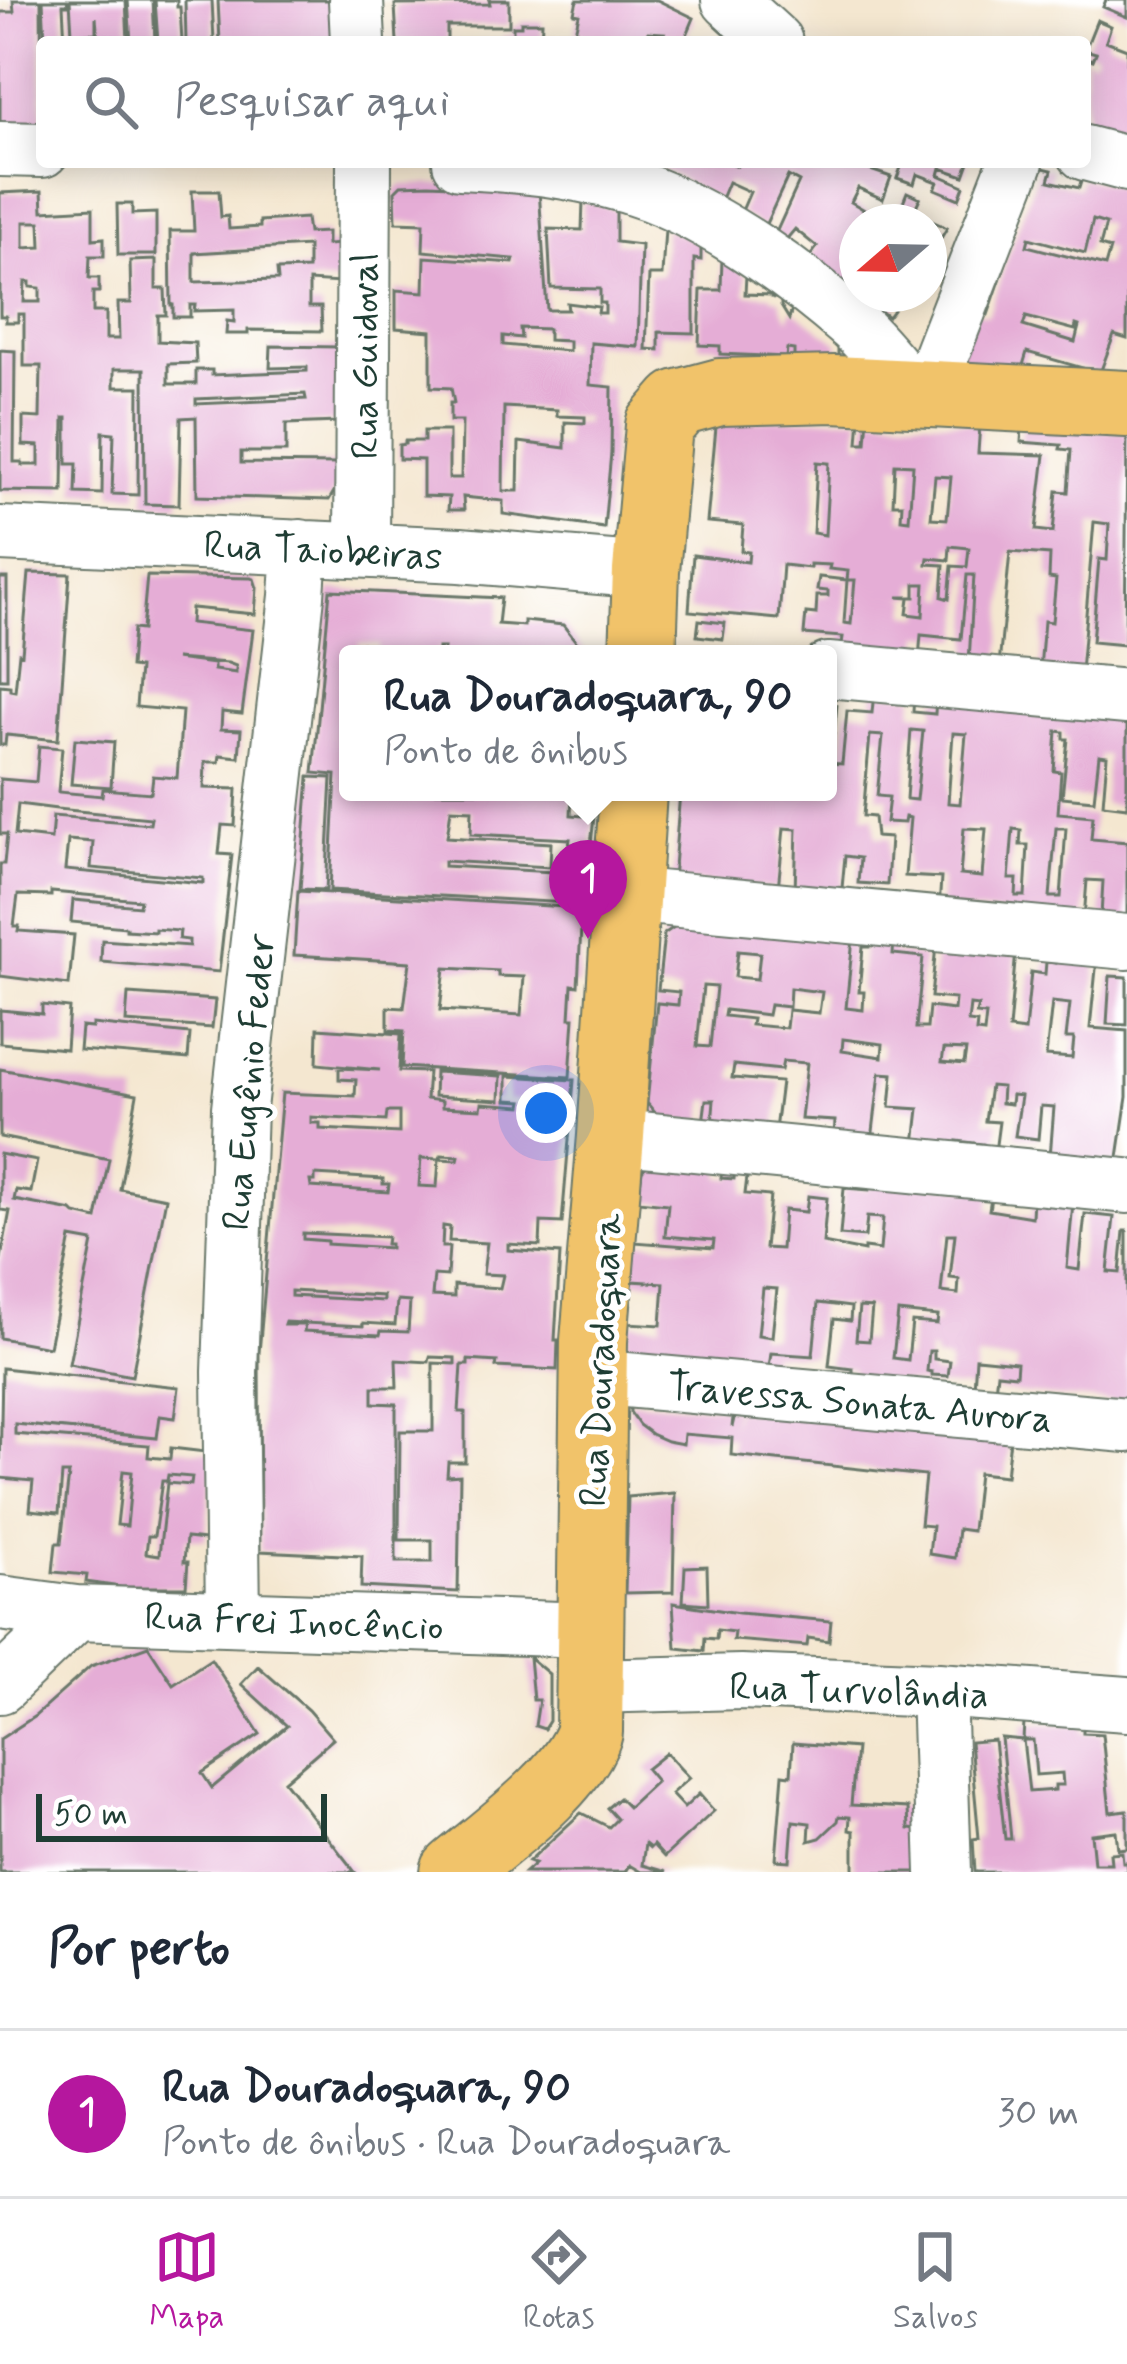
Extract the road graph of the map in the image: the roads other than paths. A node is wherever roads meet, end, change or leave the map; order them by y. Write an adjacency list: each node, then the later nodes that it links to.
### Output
1 (356, 0): 3 (street)
2 (729, 0): 4 (street)
3 (358, 36)
4 (768, 36)
5 (0, 149): 6 (street)
6 (36, 150)
7 (1091, 155): 8 (street)
8 (1127, 164)
9 (364, 168): 16 (street, Rua Guidoval)
10 (533, 168): 12 (street)
11 (1014, 168): 12 (street)
12 (920, 394): 13 (main road); 17 (main road)
13 (1127, 404)
14 (0, 534): 15 (street, Rua Taiobeiras)
15 (300, 547): 16 (street, Rua Taiobeiras); 30 (street, Rua Eugênio Feder)
16 (362, 550): 17 (street, Rua Taiobeiras)
17 (646, 571): 18 (main road)
18 (651, 645)
19 (837, 671): 20 (street)
20 (1127, 697)
21 (632, 801): 22 (main road, Rua Douradoquara)
22 (626, 896): 23 (street); 24 (main road, Rua Douradoquara)
23 (1127, 942)
24 (611, 1136): 25 (street); 26 (main road, Rua Douradoquara)
25 (1127, 1186)
26 (593, 1377): 27 (street, Travessa Sonata Aurora); 31 (main road, Rua Douradoquara)
27 (1127, 1425)
28 (0, 1603): 29 (street, Rua Frei Inocêncio)
29 (76, 1612): 30 (street, Rua Frei Inocêncio); 32 (street)
30 (233, 1618): 31 (street, Rua Frei Inocêncio)
31 (590, 1658): 33 (street, Rua Turvolândia); 35 (main road, Rua Douradoquara)
32 (0, 1686)
33 (938, 1690): 34 (street, Rua Turvolândia); 36 (street)
34 (1127, 1704)
35 (454, 1872)
36 (944, 1872)

